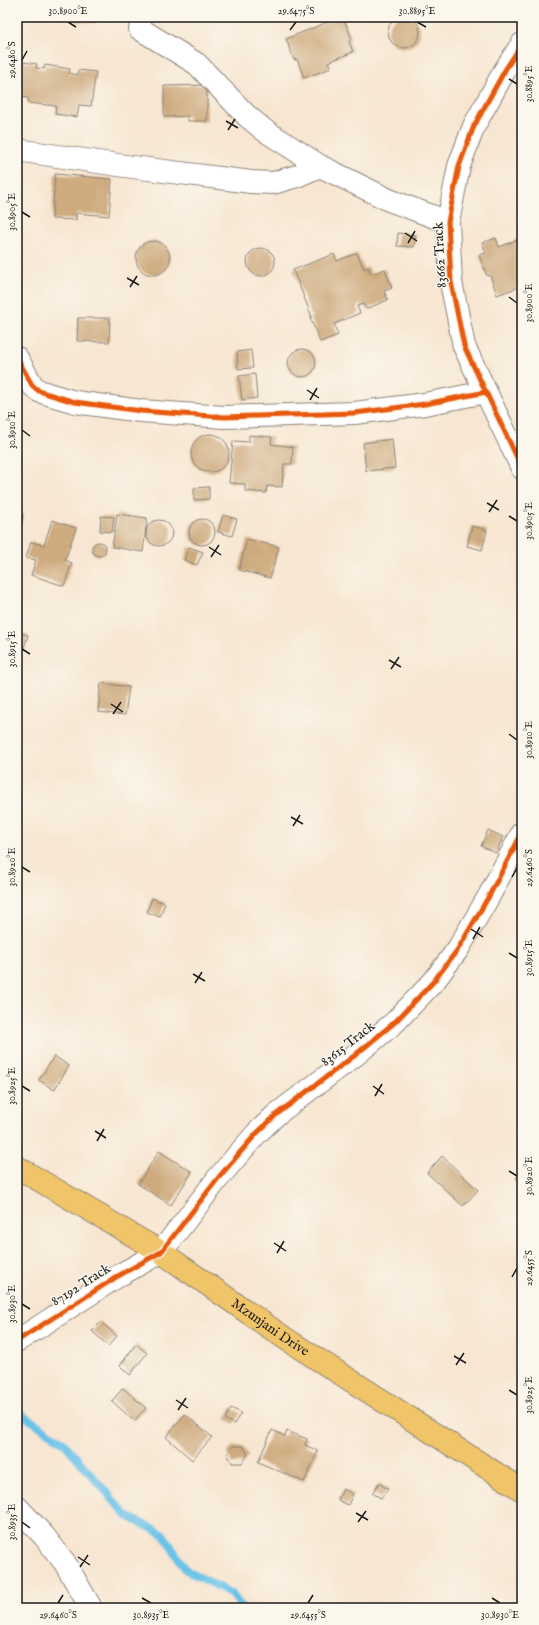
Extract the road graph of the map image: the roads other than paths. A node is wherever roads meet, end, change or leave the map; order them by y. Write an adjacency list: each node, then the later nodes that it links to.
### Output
1 (140, 29): 4 (street)
2 (522, 44): 5 (street, 83662 Track)
3 (17, 150): 4 (street)
4 (320, 166): 5 (street)
5 (448, 222): 9 (street, 83662 Track)
6 (17, 358): 8 (street)
7 (17, 389): 8 (street)
8 (40, 391): 9 (street)
9 (486, 392): 10 (street, 83662 Track)
10 (522, 468)
11 (520, 845): 13 (street, 83615 Track)
12 (17, 1167): 13 (main road, Mzunjani Drive)
13 (161, 1252): 14 (street, 87192 Track); 15 (main road, Mzunjani Drive)
14 (17, 1341)
15 (522, 1490)
16 (18, 1513): 17 (street)
17 (91, 1608)

